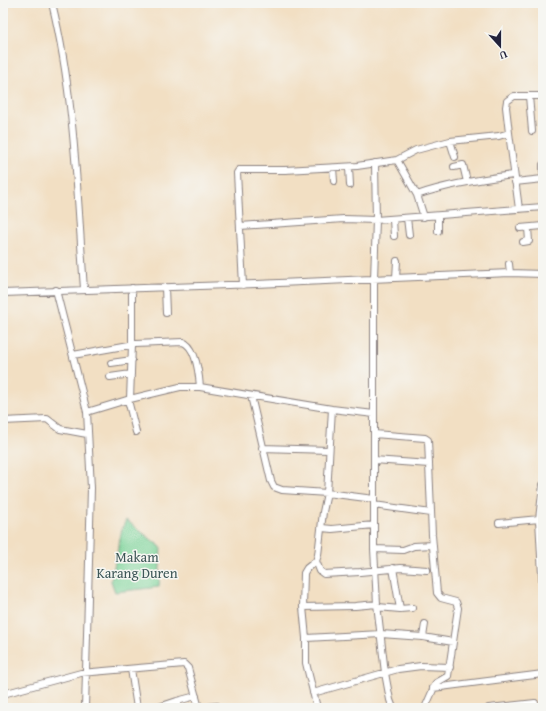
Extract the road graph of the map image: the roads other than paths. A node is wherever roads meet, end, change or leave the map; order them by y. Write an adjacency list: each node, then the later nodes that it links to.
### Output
1 (52, 3): 46 (street)
2 (529, 96): 3 (street); 4 (street); 5 (street)
3 (543, 96)
4 (532, 131)
5 (509, 133): 6 (street); 15 (street)
6 (450, 141): 7 (street); 8 (street)
7 (455, 157)
8 (397, 160): 9 (street); 21 (street)
9 (375, 163): 11 (street); 28 (street)
10 (543, 165): 14 (street)
11 (349, 167): 13 (street); 20 (street)
12 (454, 167): 18 (street)
13 (333, 168): 17 (street); 29 (street)
14 (543, 171)
15 (513, 174): 18 (street); 19 (street)
16 (543, 179): 19 (street)
17 (334, 181)
18 (467, 182): 21 (street)
19 (515, 182): 23 (street)
20 (350, 185)
21 (417, 195): 25 (street)
22 (543, 207): 23 (street)
23 (519, 209): 24 (street)
24 (438, 216): 25 (street); 33 (street)
25 (424, 217): 26 (street)
26 (407, 218): 27 (street); 34 (street)
27 (393, 219): 28 (street); 35 (street)
28 (376, 220): 29 (street); 41 (street)
29 (240, 226): 43 (street)
30 (543, 226): 32 (street)
31 (520, 228): 32 (street)
32 (528, 228): 36 (street)
33 (438, 231)
34 (409, 235)
35 (394, 236)
36 (523, 242)
37 (396, 261): 42 (street)
38 (510, 264): 39 (street)
39 (510, 273): 40 (street); 42 (street)
40 (543, 274)
41 (374, 278): 42 (street); 43 (street); 61 (street)
42 (396, 278)
43 (243, 285): 44 (street)
44 (165, 287): 45 (street); 49 (street)
45 (132, 288): 46 (street); 50 (street)
46 (84, 289): 47 (street)
47 (56, 290): 48 (street); 51 (street)
48 (3, 292)
49 (166, 313)
50 (132, 345): 51 (street); 52 (street); 56 (street)
51 (73, 355): 60 (street)
52 (132, 360): 53 (street); 54 (street)
53 (111, 362)
54 (131, 374): 55 (street); 58 (street)
55 (110, 377)
56 (200, 387): 57 (street); 58 (street)
57 (251, 396): 59 (street); 66 (street)
58 (129, 399): 60 (street); 63 (street)
59 (332, 409): 61 (street); 67 (street)
60 (87, 412): 64 (street)
61 (374, 414): 65 (street)
62 (3, 421): 64 (street)
63 (136, 432)
64 (87, 434): 97 (street)
65 (374, 434): 68 (street); 69 (street)
66 (262, 448): 67 (street); 71 (street)
67 (329, 450): 71 (street)
68 (374, 460): 69 (street); 72 (street)
69 (429, 464): 73 (street)
70 (543, 485): 74 (street)
71 (327, 493): 72 (street); 77 (street)
72 (374, 502): 73 (street); 76 (street)
73 (431, 512): 78 (street)
74 (541, 520): 75 (street); 84 (street)
75 (499, 522)
76 (374, 525): 77 (street); 79 (street)
77 (322, 528): 80 (street)
78 (433, 545): 79 (street); 93 (street)
79 (374, 549): 82 (street)
80 (316, 561): 82 (street); 86 (street)
81 (393, 568): 82 (street); 83 (street); 88 (street)
82 (374, 570): 85 (street)
83 (427, 570)
84 (543, 594)
85 (377, 605): 86 (street); 88 (street); 90 (street)
86 (304, 607): 92 (street)
87 (412, 608): 88 (street)
88 (400, 609)
89 (425, 624): 91 (street)
90 (381, 634): 91 (street); 92 (street); 96 (street)
91 (423, 637): 93 (street)
92 (306, 638): 100 (street)
93 (453, 642): 94 (street)
94 (450, 667): 96 (street); 99 (street)
95 (131, 669): 97 (street); 102 (street); 107 (street)
96 (385, 672): 100 (street); 110 (street)
97 (86, 673): 101 (street); 106 (street)
98 (543, 674): 99 (street)
99 (433, 688): 111 (street)
100 (313, 693): 109 (street)
101 (3, 694)
102 (196, 696): 104 (street); 105 (street)
103 (535, 703): 112 (street)
104 (177, 705): 108 (street)
105 (217, 706)
106 (85, 708)
107 (137, 708)
108 (156, 708)
109 (317, 708)
110 (393, 708)
111 (425, 708)
112 (489, 708)

